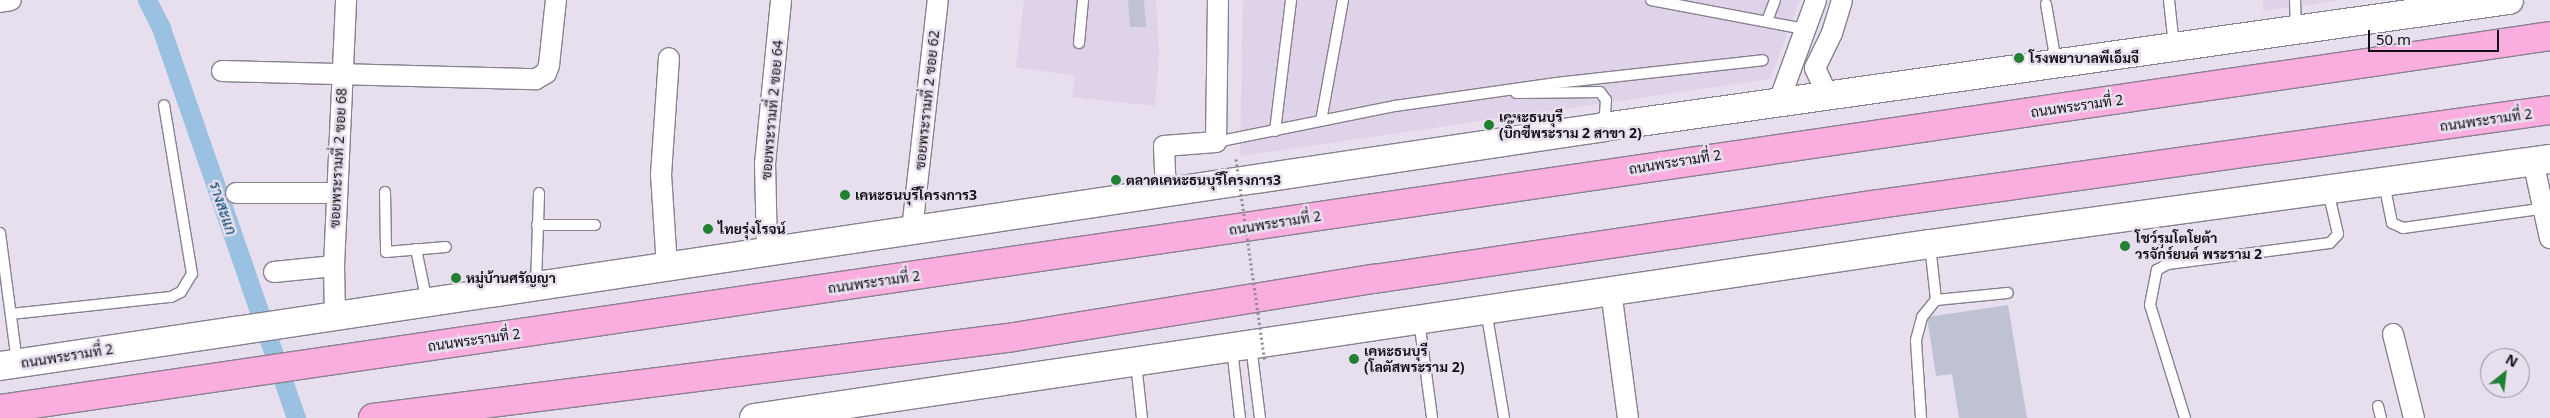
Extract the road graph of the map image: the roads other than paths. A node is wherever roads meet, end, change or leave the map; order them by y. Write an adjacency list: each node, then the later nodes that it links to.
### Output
1 (11, 0): 17 (street)
2 (346, 0): 30 (street, ซอยพระรามที่ 2 ซอย 68)
3 (556, 0): 30 (street)
4 (781, 0): 57 (street, ซอยพระรามที่ 2 ซอย 64)
5 (938, 0): 51 (street, ซอยพระรามที่ 2 ซอย 62)
6 (1083, 0): 24 (lane)
7 (1218, 0): 39 (street)
8 (1292, 0): 38 (lane)
9 (1342, 0): 36 (lane)
10 (1651, 0): 20 (lane)
11 (1776, 0): 20 (lane)
12 (1816, 0): 22 (street)
13 (1842, 0): 32 (street)
14 (2168, 0): 25 (lane)
15 (2295, 0): 21 (lane)
16 (2509, 0): 18 (main road, ถนนพระรามที่ 2)
17 (0, 2)
18 (2473, 2): 21 (main road, ถนนพระรามที่ 2)
19 (2046, 4): 28 (lane)
20 (1767, 21): 22 (lane)
21 (2296, 28): 25 (main road, ถนนพระรามที่ 2)
22 (1804, 29): 33 (street)
23 (2550, 36): 76 (highway, ถนนพระรามที่ 2)
24 (1079, 43)
25 (2174, 46): 28 (main road, ถนนพระรามที่ 2)
26 (669, 58): 59 (street)
27 (1763, 60): 31 (lane)
28 (2056, 62): 32 (main road, ถนนพระรามที่ 2)
29 (222, 71): 30 (street)
30 (342, 75): 45 (street, ซอยพระรามที่ 2 ซอย 68)
31 (1500, 92): 36 (lane); 37 (lane)
32 (1828, 96): 33 (main road, ถนนพระรามที่ 2)
33 (1778, 104): 37 (main road, ถนนพระรามที่ 2)
34 (164, 105): 67 (lane)
35 (2550, 110): 77 (highway, ถนนพระรามที่ 2)
36 (1321, 121): 38 (lane)
37 (1604, 127): 47 (main road, ถนนพระรามที่ 2)
38 (1275, 131): 39 (lane)
39 (1216, 142): 47 (street)
40 (2542, 160): 41 (main road); 48 (street)
41 (2384, 182): 42 (main road); 48 (lane)
42 (2327, 190): 54 (main road); 86 (lane)
43 (385, 192): 56 (lane)
44 (236, 193): 45 (street)
45 (336, 193): 58 (street, ซอยพระรามที่ 2 ซอย 68)
46 (539, 193): 49 (lane)
47 (1166, 194): 51 (main road, ถนนพระรามที่ 2)
48 (2547, 208): 53 (street)
49 (537, 225): 50 (lane); 61 (lane)
50 (595, 225)
51 (912, 230): 57 (main road, ถนนพระรามที่ 2)
52 (0, 233): 67 (lane)
53 (2550, 238)
54 (1930, 244): 62 (main road); 64 (lane)
55 (446, 247): 56 (lane)
56 (416, 249): 65 (lane)
57 (767, 250): 59 (main road, ถนนพระรามที่ 2)
58 (334, 266): 60 (street); 68 (street, ซอยพระรามที่ 2 ซอย 68)
59 (667, 267): 61 (main road, ถนนพระรามที่ 2)
60 (274, 272)
61 (536, 286): 65 (main road, ถนนพระรามที่ 2)
62 (1611, 291): 66 (main road); 84 (street)
63 (2008, 292): 64 (lane)
64 (1936, 300): 85 (lane)
65 (427, 302): 68 (main road, ถนนพระรามที่ 2)
66 (1486, 309): 69 (main road); 83 (lane)
67 (12, 314): 73 (lane)
68 (335, 317): 73 (main road, ถนนพระรามที่ 2)
69 (1419, 319): 71 (main road); 82 (lane)
70 (2392, 334): 88 (street)
71 (1249, 352): 72 (main road); 80 (lane); 81 (lane)
72 (1136, 362): 75 (main road); 79 (lane)
73 (9, 365)
74 (2378, 406): 87 (lane)
75 (903, 407): 78 (main road)
76 (0, 409)
77 (373, 418)
78 (754, 418)
79 (1142, 418)
80 (1240, 418)
81 (1260, 418)
82 (1432, 418)
83 (1504, 418)
84 (1628, 418)
85 (1921, 418)
86 (2185, 418)
87 (2382, 418)
88 (2414, 418)

